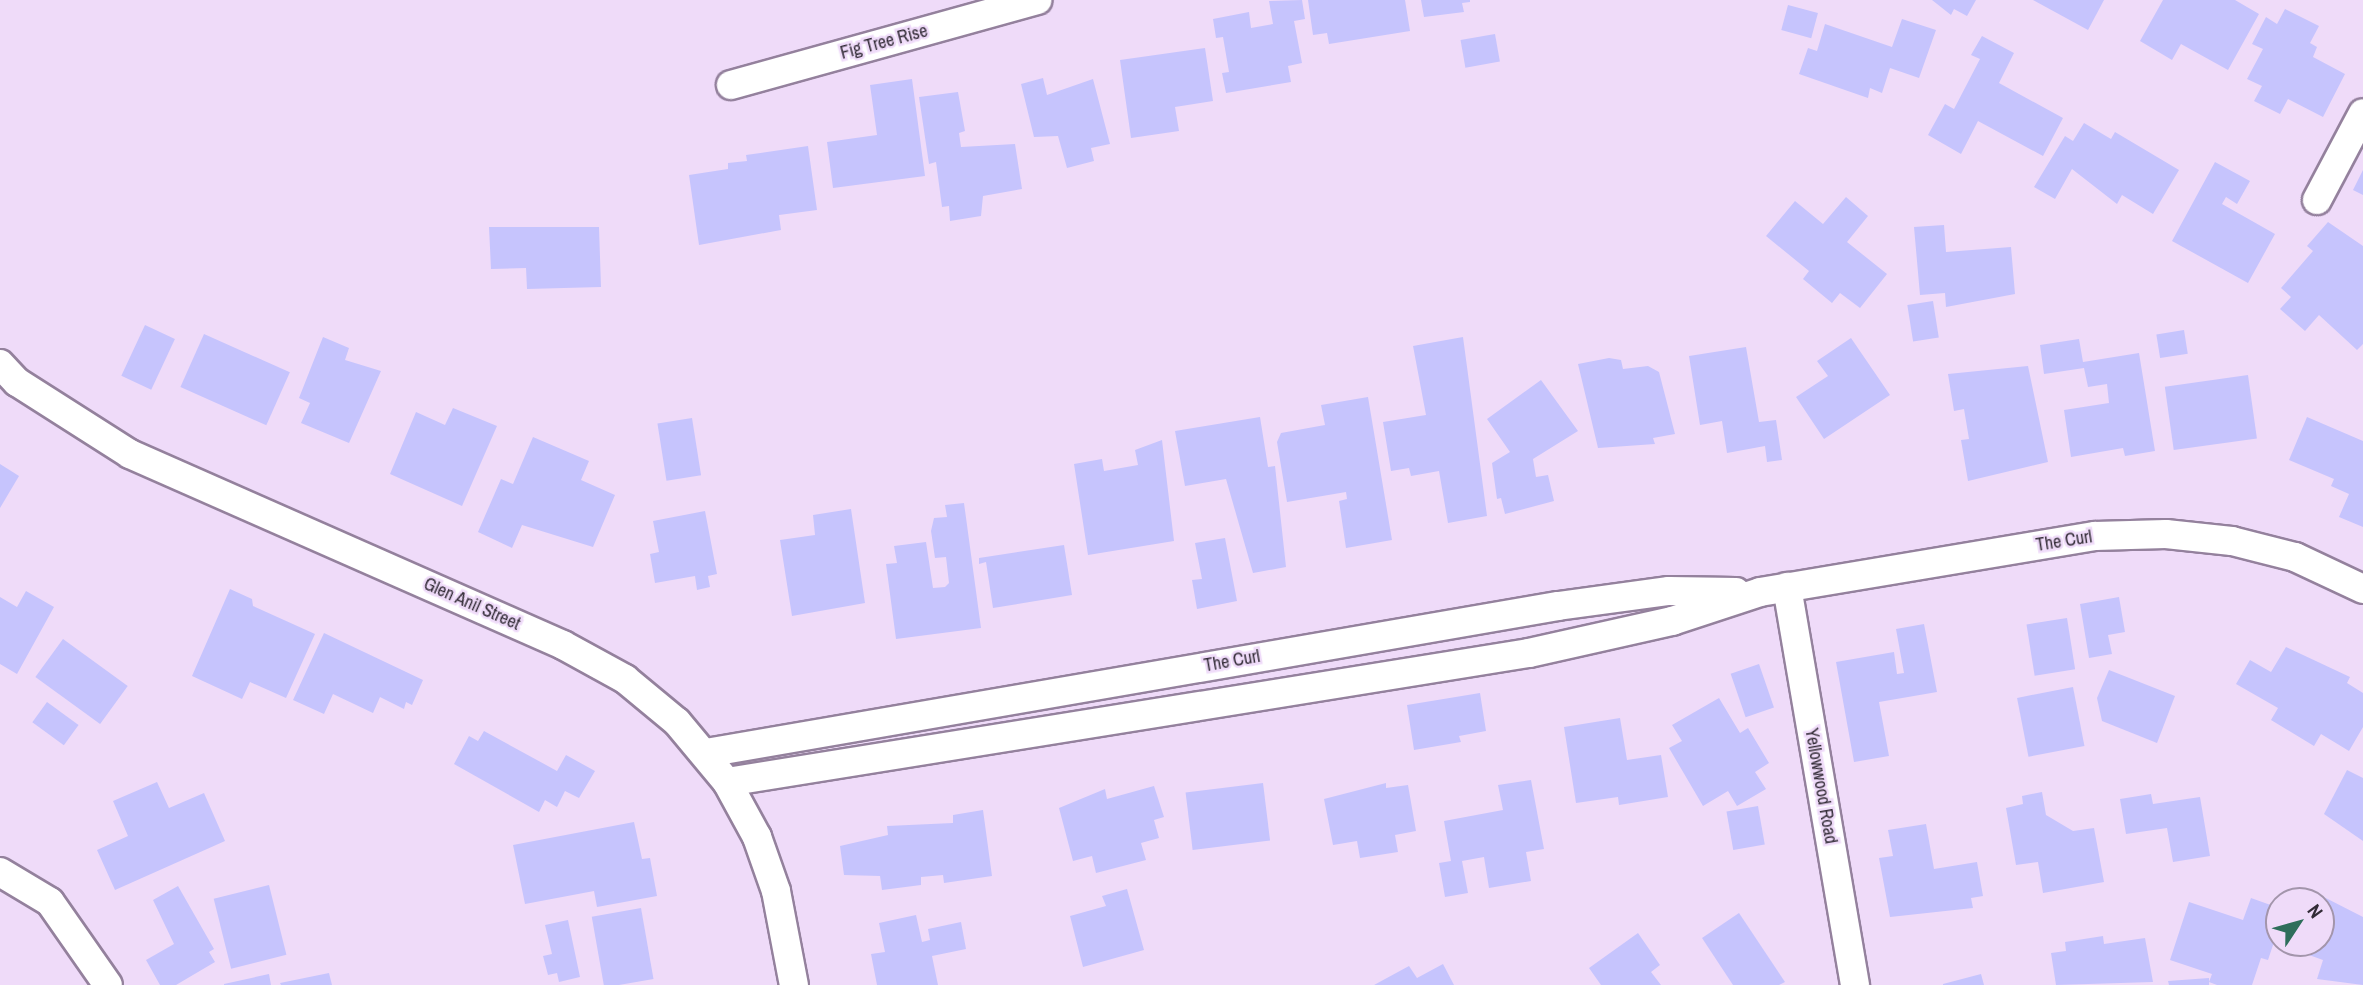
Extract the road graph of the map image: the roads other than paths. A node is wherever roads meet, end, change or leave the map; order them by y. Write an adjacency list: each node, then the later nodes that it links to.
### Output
1 (1037, 0): 2 (street, Fig Tree Rise)
2 (731, 85)
3 (2363, 113): 4 (street)
4 (2317, 200)
5 (0, 364): 8 (street, Glen Anil Street)
6 (2363, 589): 7 (street, The Curl)
7 (1774, 590): 8 (street, The Curl); 9 (street, The Curl); 13 (street, Yellowwood Road)
8 (706, 753): 9 (street, Glen Anil Street)
9 (727, 782): 12 (street, Glen Anil Street)
10 (0, 872): 11 (street)
11 (108, 985)
12 (794, 985)
13 (1855, 985)

